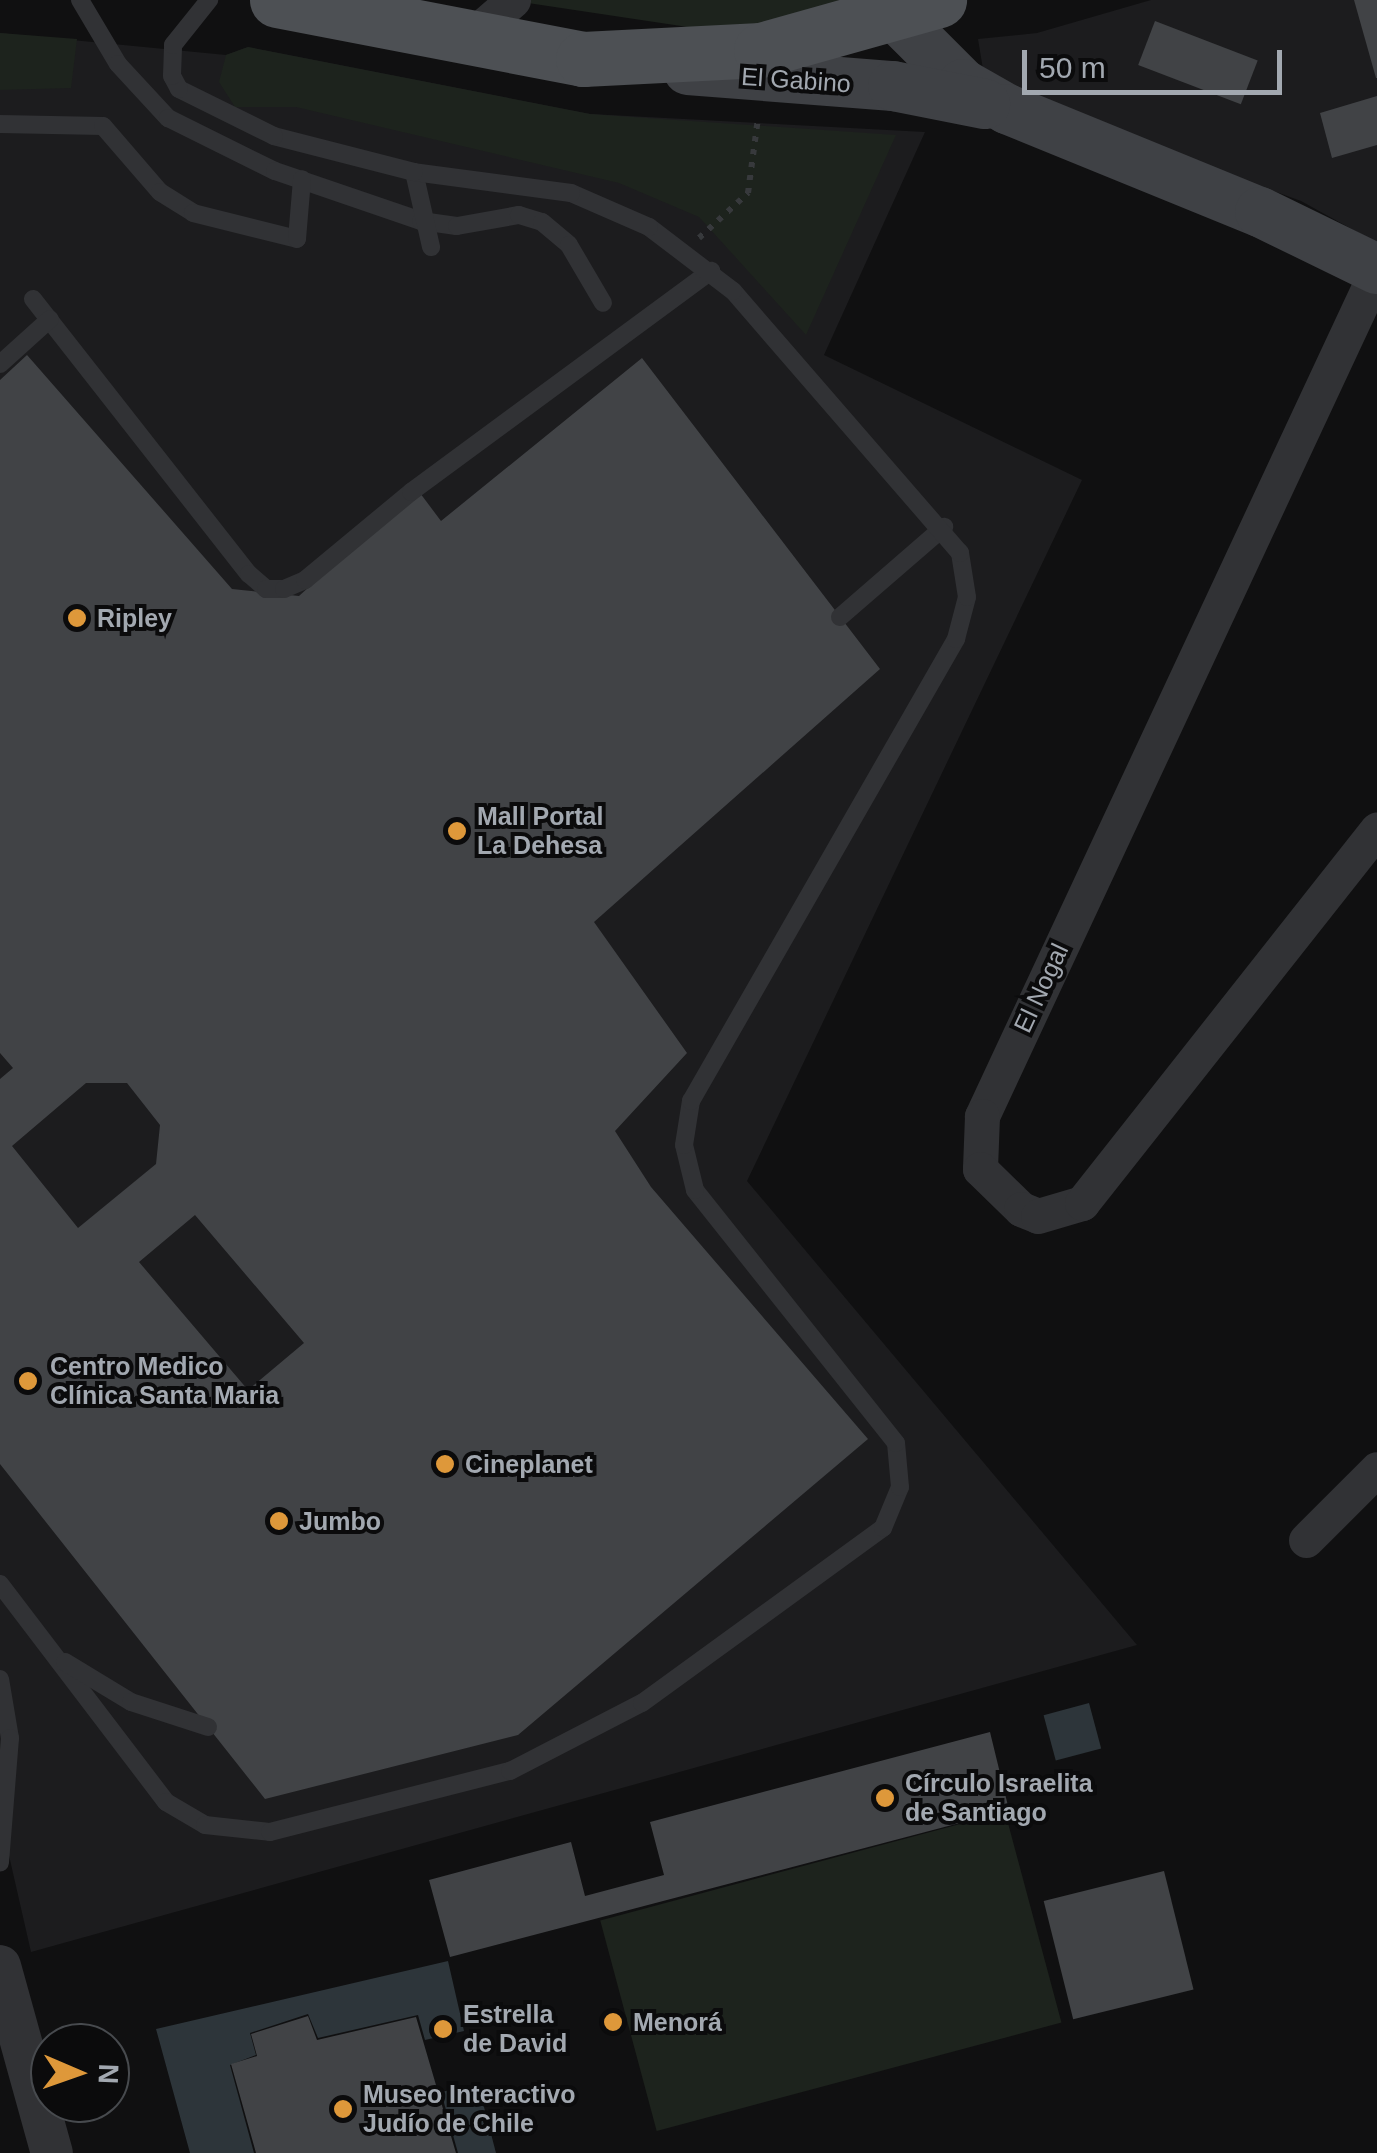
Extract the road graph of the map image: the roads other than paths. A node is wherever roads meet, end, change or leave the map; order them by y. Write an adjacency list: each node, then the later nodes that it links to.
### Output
1 (80, 0): 11 (lane)
2 (210, 0): 10 (lane)
3 (277, 0): 6 (main road)
4 (513, 0): 6 (street)
5 (904, 5): 7 (main road); 8 (main road, El Gabino)
6 (467, 40): 7 (main road)
7 (583, 59): 8 (main road, El Gabino)
8 (1007, 108): 14 (main road, El Gabino)
9 (0, 124): 11 (lane)
10 (414, 172): 12 (lane); 15 (lane)
11 (302, 179): 12 (lane)
12 (421, 221): 13 (lane); 17 (lane)
13 (431, 247)
14 (1377, 269): 22 (street, El Nogal)
15 (711, 270): 18 (lane); 20 (lane)
16 (33, 300): 18 (lane)
17 (603, 303)
18 (50, 319): 19 (lane)
19 (0, 364)
20 (944, 527): 21 (lane); 26 (lane)
21 (840, 617)
22 (1377, 828)
23 (1377, 1469): 24 (street)
24 (1306, 1540)
25 (0, 1584): 26 (lane)
26 (44, 1647): 28 (lane)
27 (0, 1679): 29 (lane)
28 (208, 1727)
29 (0, 1862)
30 (0, 1966): 31 (street)
31 (52, 2153)

